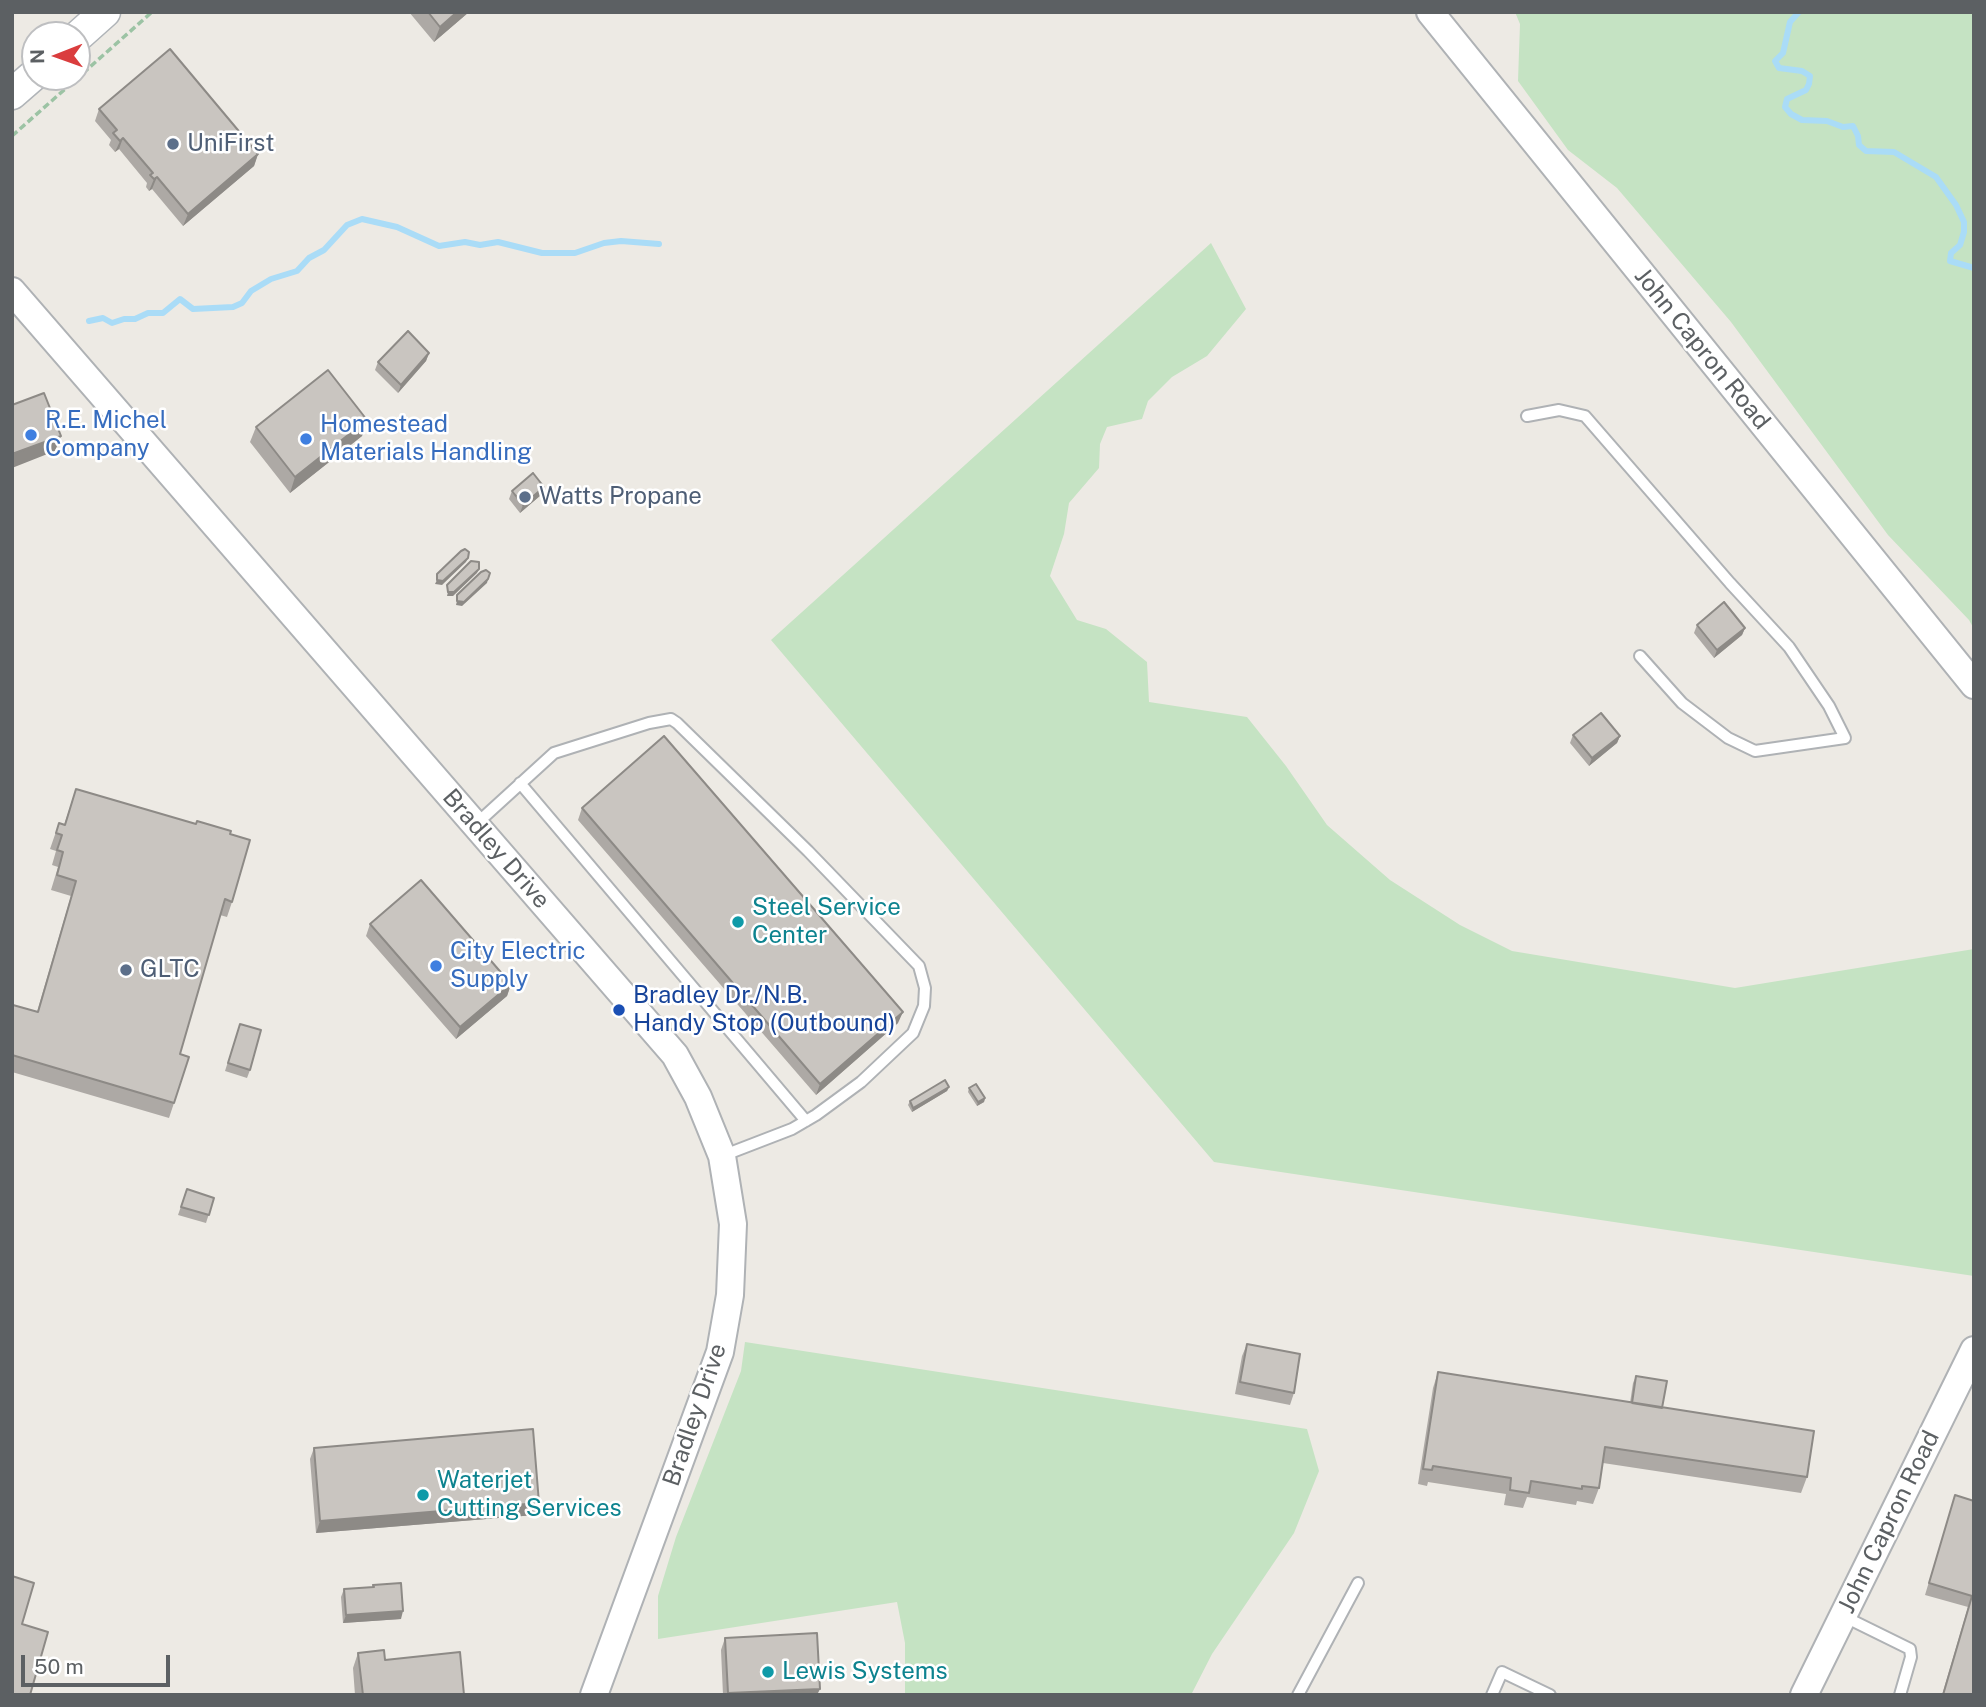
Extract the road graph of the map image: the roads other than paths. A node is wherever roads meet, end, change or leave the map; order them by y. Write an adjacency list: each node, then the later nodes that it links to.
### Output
1 (105, 12): 3 (main road)
2 (1430, 12): 7 (street, John Capron Road)
3 (91, 24)
4 (12, 291): 9 (street, Bradley Drive)
5 (1527, 416): 6 (lane)
6 (1640, 656)
7 (1974, 685)
8 (520, 783): 9 (lane); 10 (lane); 10 (lane)
9 (475, 825): 11 (street, Bradley Drive)
10 (806, 1121): 11 (lane)
11 (722, 1156): 15 (street, Bradley Drive)
12 (1974, 1350): 14 (street, John Capron Road)
13 (1358, 1583): 16 (lane)
14 (1843, 1616): 19 (street, John Capron Road); 20 (lane)
15 (594, 1695)
16 (1298, 1695)
17 (1492, 1695): 18 (lane)
18 (1550, 1695)
19 (1804, 1695)
20 (1900, 1695)

